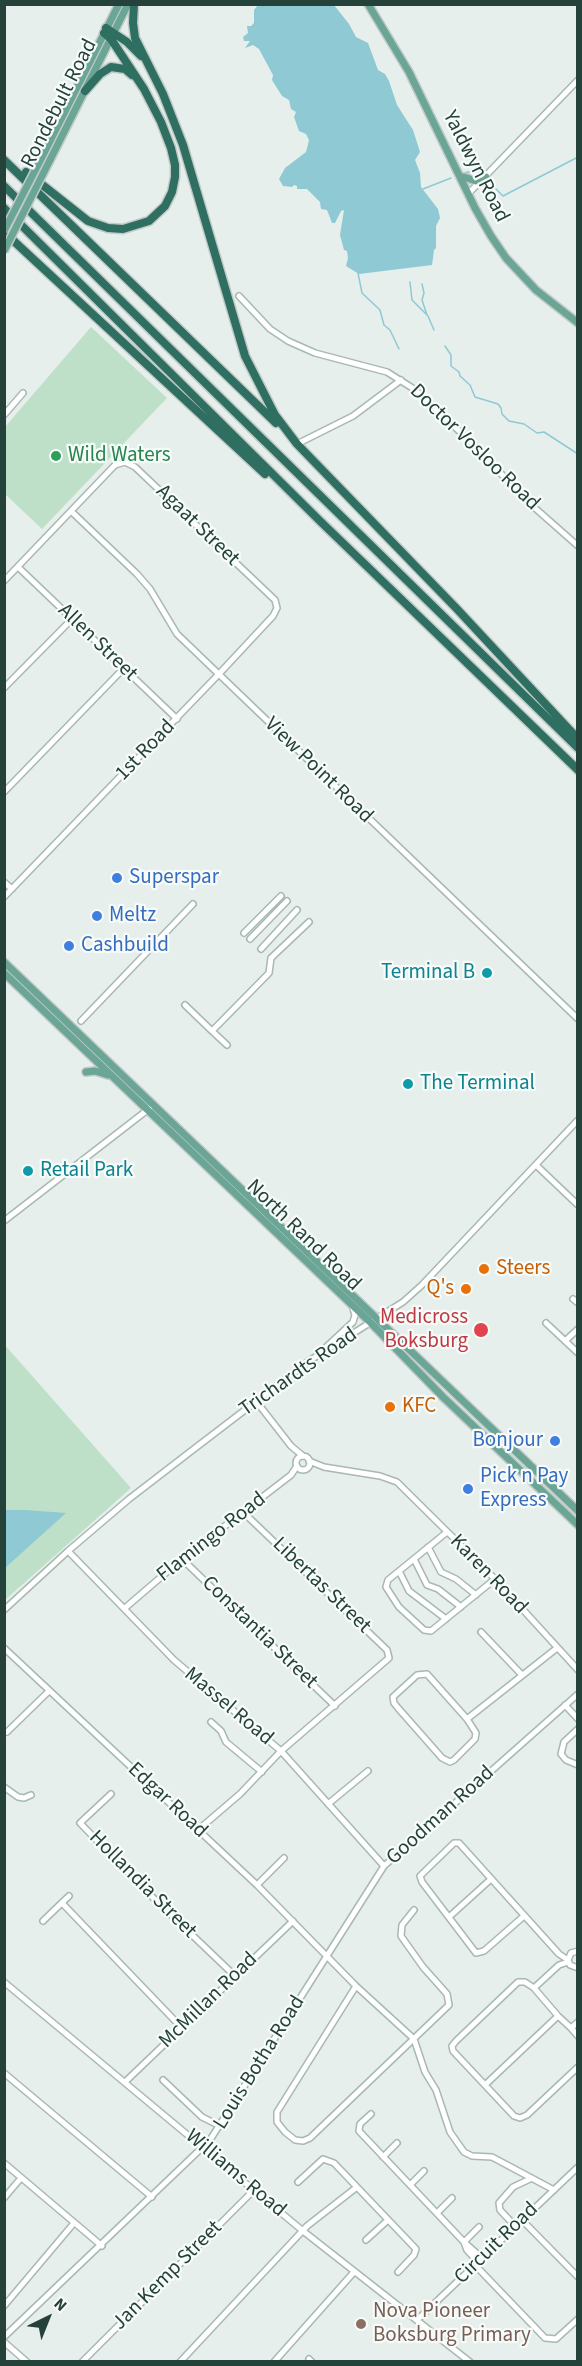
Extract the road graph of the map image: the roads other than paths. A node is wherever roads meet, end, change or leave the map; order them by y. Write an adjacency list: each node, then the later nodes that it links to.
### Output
1 (119, 4): 5 (main road, Rondebult Road)
2 (128, 4): 5 (main road, Rondebult Road)
3 (134, 4): 6 (highway)
4 (370, 4): 12 (main road, Yaldwyn Road); 15 (main road, Yaldwyn Road)
5 (109, 33): 6 (highway); 8 (highway); 9 (main road, Rondebult Road); 17 (main road, Rondebult Road, bridge)
6 (152, 73): 26 (highway)
7 (578, 80): 13 (street)
8 (144, 89): 9 (highway); 10 (highway)
9 (85, 90): 19 (main road, Rondebult Road, bridge)
10 (4, 155)
11 (4, 160): 26 (highway)
12 (464, 177): 13 (main road); 15 (main road, Yaldwyn Road)
13 (486, 177): 15 (street)
14 (4, 186): 39 (highway)
15 (469, 193): 22 (main road, Yaldwyn Road)
16 (4, 208): 28 (highway)
17 (4, 232): 20 (highway)
18 (4, 237): 20 (highway)
19 (4, 251)
20 (30, 256): 28 (highway)
21 (239, 296): 23 (street, Doctor Vosloo Road)
22 (578, 322)
23 (401, 380): 26 (street); 29 (street, Doctor Vosloo Road)
24 (23, 393): 25 (street)
25 (4, 416)
26 (297, 444): 38 (highway)
27 (72, 512): 30 (street); 32 (street, Agaat Street); 35 (street, View Point Road)
28 (320, 521): 40 (highway)
29 (578, 546)
30 (18, 567): 31 (street); 33 (street, Allen Street)
31 (4, 581)
32 (275, 600): 35 (street, 1st Road)
33 (72, 619): 34 (street, Allen Street); 36 (street)
34 (124, 668): 37 (street, Allen Street); 41 (street)
35 (218, 675): 37 (street, 1st Road); 56 (street, View Point Road)
36 (4, 688)
37 (177, 719): 43 (street, 1st Road)
38 (578, 739)
39 (578, 748)
40 (578, 770)
41 (4, 792)
42 (4, 882): 43 (street)
43 (12, 889): 45 (street, 1st Road)
44 (281, 896): 50 (street)
45 (4, 897)
46 (287, 902): 51 (street)
47 (193, 904): 57 (street)
48 (297, 910): 52 (street)
49 (309, 922): 58 (street)
50 (244, 933)
51 (250, 939)
52 (261, 949)
53 (4, 962): 62 (main road, North Rand Road)
54 (4, 973): 61 (main road, North Rand Road)
55 (184, 1005): 58 (street)
56 (578, 1019)
57 (81, 1021)
58 (212, 1031): 59 (street)
59 (226, 1045)
60 (86, 1072): 61 (main road)
61 (113, 1077): 62 (main road, North Rand Road)
62 (150, 1108): 64 (main road, North Rand Road); 66 (main road, North Rand Road); 68 (street)
63 (578, 1120): 65 (street, Trichardts Road)
64 (212, 1160): 66 (main road); 70 (main road, North Rand Road)
65 (536, 1165): 67 (street); 70 (street, Trichardts Road)
66 (208, 1168): 69 (main road, North Rand Road)
67 (578, 1205)
68 (4, 1221)
69 (352, 1305): 71 (main road, North Rand Road); 76 (street)
70 (379, 1319): 71 (street, Trichardts Road); 83 (main road, North Rand Road)
71 (371, 1323): 76 (street, Trichardts Road); 85 (main road, North Rand Road)
72 (546, 1323): 74 (street)
73 (578, 1329): 74 (street)
74 (565, 1341): 75 (street)
75 (578, 1353)
76 (309, 1361): 77 (street, Trichardts Road)
77 (256, 1401): 78 (street); 88 (street, Trichardts Road)
78 (291, 1446): 79 (street); 81 (street)
79 (303, 1456): 80 (street); 81 (street)
80 (309, 1461): 81 (street); 82 (street)
81 (300, 1467): 82 (street); 84 (street, Flamingo Road)
82 (324, 1467): 86 (street, Karen Road)
83 (578, 1511)
84 (244, 1513): 89 (street, Flamingo Road); 106 (street, Libertas Street)
85 (578, 1525)
86 (447, 1532): 87 (street); 92 (street, Karen Road)
87 (428, 1547): 90 (street); 93 (street)
88 (68, 1551): 95 (street, Massel Road); 96 (street, Trichardts Road)
89 (182, 1559): 95 (street, Flamingo Road); 106 (street, Constantia Street)
90 (414, 1559): 91 (street); 94 (street)
91 (399, 1571): 97 (street); 97 (street)
92 (495, 1579): 93 (street); 100 (street, Karen Road)
93 (476, 1595): 94 (street)
94 (461, 1607): 97 (street)
95 (124, 1608): 112 (street, Massel Road)
96 (4, 1611)
97 (446, 1619)
98 (481, 1632): 102 (street)
99 (4, 1648): 103 (street, Edgar Road)
100 (557, 1648): 101 (street, Karen Road); 102 (street)
101 (578, 1670)
102 (522, 1675): 107 (street)
103 (49, 1691): 111 (street); 120 (street, Edgar Road)
104 (578, 1694): 105 (street, Goodman Road)
105 (565, 1705): 108 (street); 122 (street, Goodman Road)
106 (335, 1706): 112 (street)
107 (466, 1719): 107 (street)
108 (578, 1719)
109 (211, 1722): 115 (street)
110 (578, 1729): 113 (street)
111 (7, 1732)
112 (281, 1751): 115 (street); 119 (street, Massel Road)
113 (578, 1764)
114 (368, 1771): 119 (street)
115 (262, 1772): 120 (street)
116 (4, 1787): 118 (street)
117 (111, 1794): 136 (street, Hollandia Street)
118 (31, 1795)
119 (328, 1804): 122 (street, Massel Road)
120 (198, 1830): 124 (street, Edgar Road)
121 (284, 1858): 124 (street)
122 (384, 1866): 133 (street, Goodman Road)
123 (491, 1879): 128 (street); 129 (street); 129 (street)
124 (257, 1885): 131 (street, Edgar Road)
125 (69, 1896): 126 (street)
126 (62, 1903): 130 (street); 142 (street)
127 (414, 1910): 145 (street)
128 (524, 1916): 129 (street); 134 (street)
129 (448, 1917)
130 (43, 1921)
131 (293, 1921): 133 (street, Edgar Road); 136 (street, McMillan Road)
132 (577, 1951): 134 (street)
133 (327, 1957): 138 (street, Edgar Road); 152 (street, Louis Botha Road)
134 (568, 1961): 135 (street); 139 (street)
135 (578, 1968)
136 (235, 1976): 142 (street, McMillan Road)
137 (4, 1982): 149 (street, Williams Road)
138 (356, 1986): 145 (street, Edgar Road); 145 (street)
139 (534, 1988): 140 (street); 150 (street)
140 (558, 2016): 143 (street); 150 (street)
141 (578, 2022): 143 (street)
142 (181, 2027): 149 (street, McMillan Road)
143 (571, 2028): 144 (street)
144 (578, 2036)
145 (414, 2039): 161 (street)
146 (578, 2067): 150 (street)
147 (4, 2073): 168 (street)
148 (163, 2079): 152 (street)
149 (125, 2082): 154 (street, Williams Road)
150 (485, 2085)
151 (371, 2114): 155 (street)
152 (220, 2126): 154 (street, Louis Botha Road)
153 (397, 2143): 155 (street)
154 (203, 2147): 166 (street, Williams Road); 168 (street, Louis Botha Road)
155 (383, 2157): 164 (street)
156 (4, 2163): 160 (street)
157 (578, 2168): 159 (street, Circuit Road)
158 (424, 2171): 164 (street)
159 (572, 2173): 162 (street); 167 (street, Circuit Road)
160 (21, 2178): 169 (street); 174 (street)
161 (531, 2179): 167 (street); 175 (street)
162 (578, 2179)
163 (298, 2182): 165 (street)
164 (410, 2185): 171 (street)
165 (357, 2187): 172 (street); 177 (street)
166 (254, 2190): 177 (street, Williams Road); 191 (street, Jan Kemp Street)
167 (554, 2190): 173 (street, Circuit Road)
168 (152, 2197): 180 (street, Louis Botha Road)
169 (4, 2198)
170 (452, 2198): 171 (street)
171 (437, 2213): 179 (street)
172 (388, 2220): 178 (street); 182 (street)
173 (522, 2220): 175 (street, Circuit Road); 184 (street)
174 (74, 2223): 180 (street); 185 (street)
175 (515, 2226): 181 (street, Circuit Road)
176 (479, 2227): 179 (street)
177 (303, 2232): 183 (street, Williams Road); 192 (street)
178 (366, 2240)
179 (464, 2242): 181 (street)
180 (102, 2246): 188 (street, Louis Botha Road)
181 (478, 2262): 186 (street); 187 (street, Circuit Road)
182 (398, 2271)
183 (354, 2272): 187 (street, Williams Road); 193 (street)
184 (578, 2277)
185 (4, 2306)
186 (578, 2319)
187 (417, 2320): 194 (street, Williams Road)
188 (4, 2337)
189 (4, 2343): 190 (street)
190 (27, 2361)
191 (82, 2361)
192 (180, 2361)
193 (274, 2361)
194 (470, 2361)

